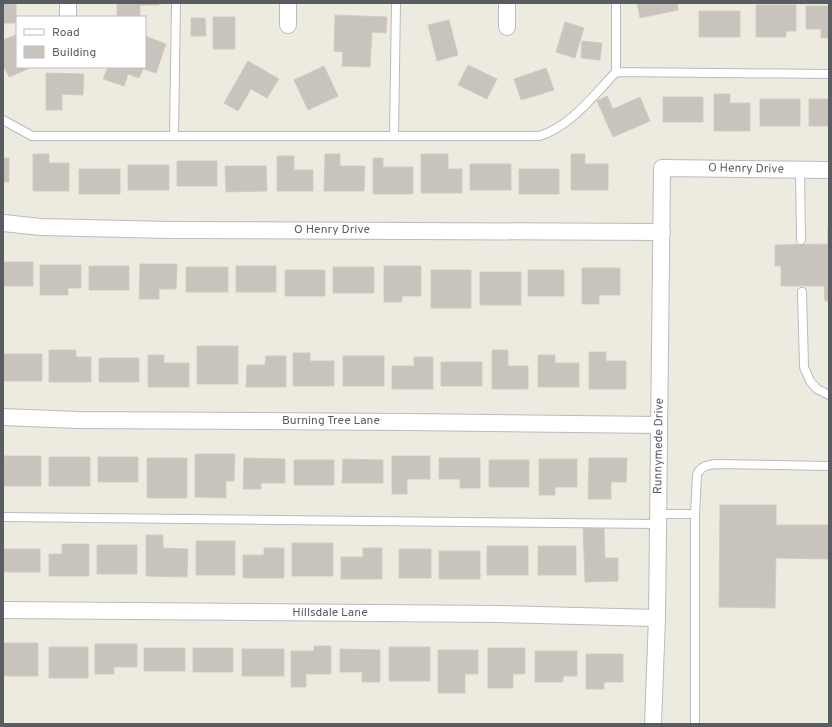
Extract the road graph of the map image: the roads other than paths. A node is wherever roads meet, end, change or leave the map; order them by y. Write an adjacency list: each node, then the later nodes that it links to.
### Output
1 (68, 3): 7 (street)
2 (176, 3): 13 (lane)
3 (288, 3): 8 (street)
4 (396, 3): 14 (lane)
5 (507, 3): 9 (street)
6 (616, 3): 10 (lane)
7 (68, 16)
8 (288, 25)
9 (507, 27)
10 (616, 72): 11 (lane); 14 (lane)
11 (829, 74)
12 (3, 120): 13 (lane)
13 (174, 136): 14 (lane)
14 (394, 136)
15 (662, 168): 16 (street, O Henry Drive); 19 (street, Runnymede Drive)
16 (800, 170): 17 (street, O Henry Drive); 20 (lane)
17 (829, 170)
18 (3, 223): 19 (street, O Henry Drive)
19 (662, 232): 24 (street, Runnymede Drive)
20 (802, 240)
21 (802, 292): 22 (lane)
22 (829, 395)
23 (3, 417): 24 (street, Burning Tree Lane)
24 (659, 425): 28 (street, Runnymede Drive)
25 (829, 466): 26 (lane)
26 (695, 514): 28 (lane); 32 (lane)
27 (3, 517): 28 (lane)
28 (658, 519): 30 (street, Runnymede Drive)
29 (3, 610): 30 (street, Hillsdale Lane)
30 (657, 618): 31 (street, Runnymede Drive)
31 (653, 724)
32 (695, 724)

